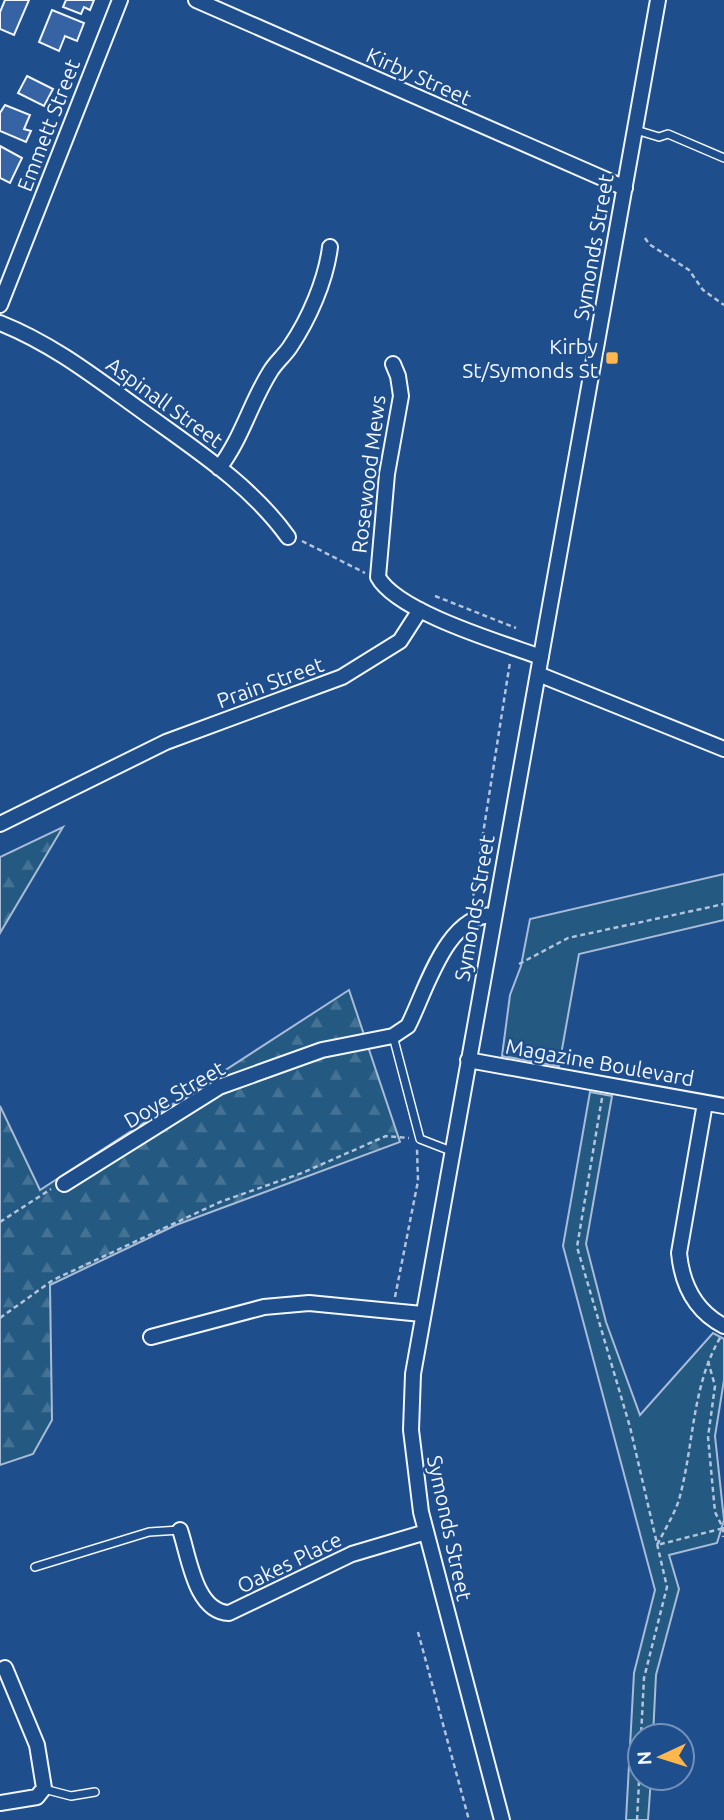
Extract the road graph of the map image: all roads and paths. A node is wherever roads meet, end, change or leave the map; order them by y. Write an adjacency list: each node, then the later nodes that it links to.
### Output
1 (120, 0): 10 (street, Emmett Street)
2 (196, 0): 6 (street, Kirby Street)
3 (659, 0): 4 (street, Symonds Street)
4 (636, 130): 5 (lane); 6 (street, Symonds Street)
5 (724, 158)
6 (625, 188): 20 (street, Symonds Street)
7 (645, 238): 9 (path)
8 (330, 247): 13 (street)
9 (724, 304)
10 (0, 305)
11 (0, 324): 13 (street, Aspinall Street)
12 (393, 364): 15 (street, Rosewood Mews)
13 (219, 468): 14 (street, Aspinall Street)
14 (288, 537): 15 (path)
15 (378, 577): 17 (street, Rosewood Mews)
16 (435, 596): 18 (path)
17 (420, 610): 20 (street); 23 (street, Prain Street)
18 (516, 628)
19 (511, 655): 26 (path)
20 (541, 657): 21 (street, Symonds Street)
21 (538, 674): 22 (street); 25 (street, Symonds Street)
22 (724, 749)
23 (0, 824)
24 (724, 904): 27 (path)
25 (494, 915): 26 (street); 29 (street, Symonds Street)
26 (469, 921): 28 (street)
27 (519, 964)
28 (393, 1036): 33 (lane); 35 (street, Doye Street)
29 (468, 1060): 30 (street, Magazine Boulevard); 34 (street, Symonds Street)
30 (604, 1085): 31 (street, Magazine Boulevard); 48 (path)
31 (705, 1103): 32 (street, Magazine Boulevard); 40 (street)
32 (724, 1106)
33 (419, 1139): 34 (lane); 37 (path); 39 (path)
34 (451, 1151): 38 (street, Symonds Street)
35 (64, 1184): 36 (path)
36 (0, 1222)
37 (395, 1299)
38 (422, 1314): 42 (street); 46 (street, Symonds Street)
39 (0, 1318)
40 (724, 1326)
41 (724, 1333): 43 (path)
42 (150, 1337)
43 (708, 1361): 44 (path); 48 (path)
44 (724, 1528): 47 (path); 48 (path)
45 (180, 1530): 46 (street, Oakes Place); 49 (lane)
46 (426, 1532): 58 (street, Symonds Street)
47 (723, 1537)
48 (657, 1545): 52 (path)
49 (35, 1567)
50 (418, 1632): 57 (path)
51 (8, 1666): 53 (street)
52 (642, 1722)
53 (44, 1789): 54 (lane); 56 (street)
54 (95, 1792)
55 (638, 1792): 59 (path)
56 (0, 1803)
57 (469, 1820)
58 (502, 1820)
59 (637, 1820)

